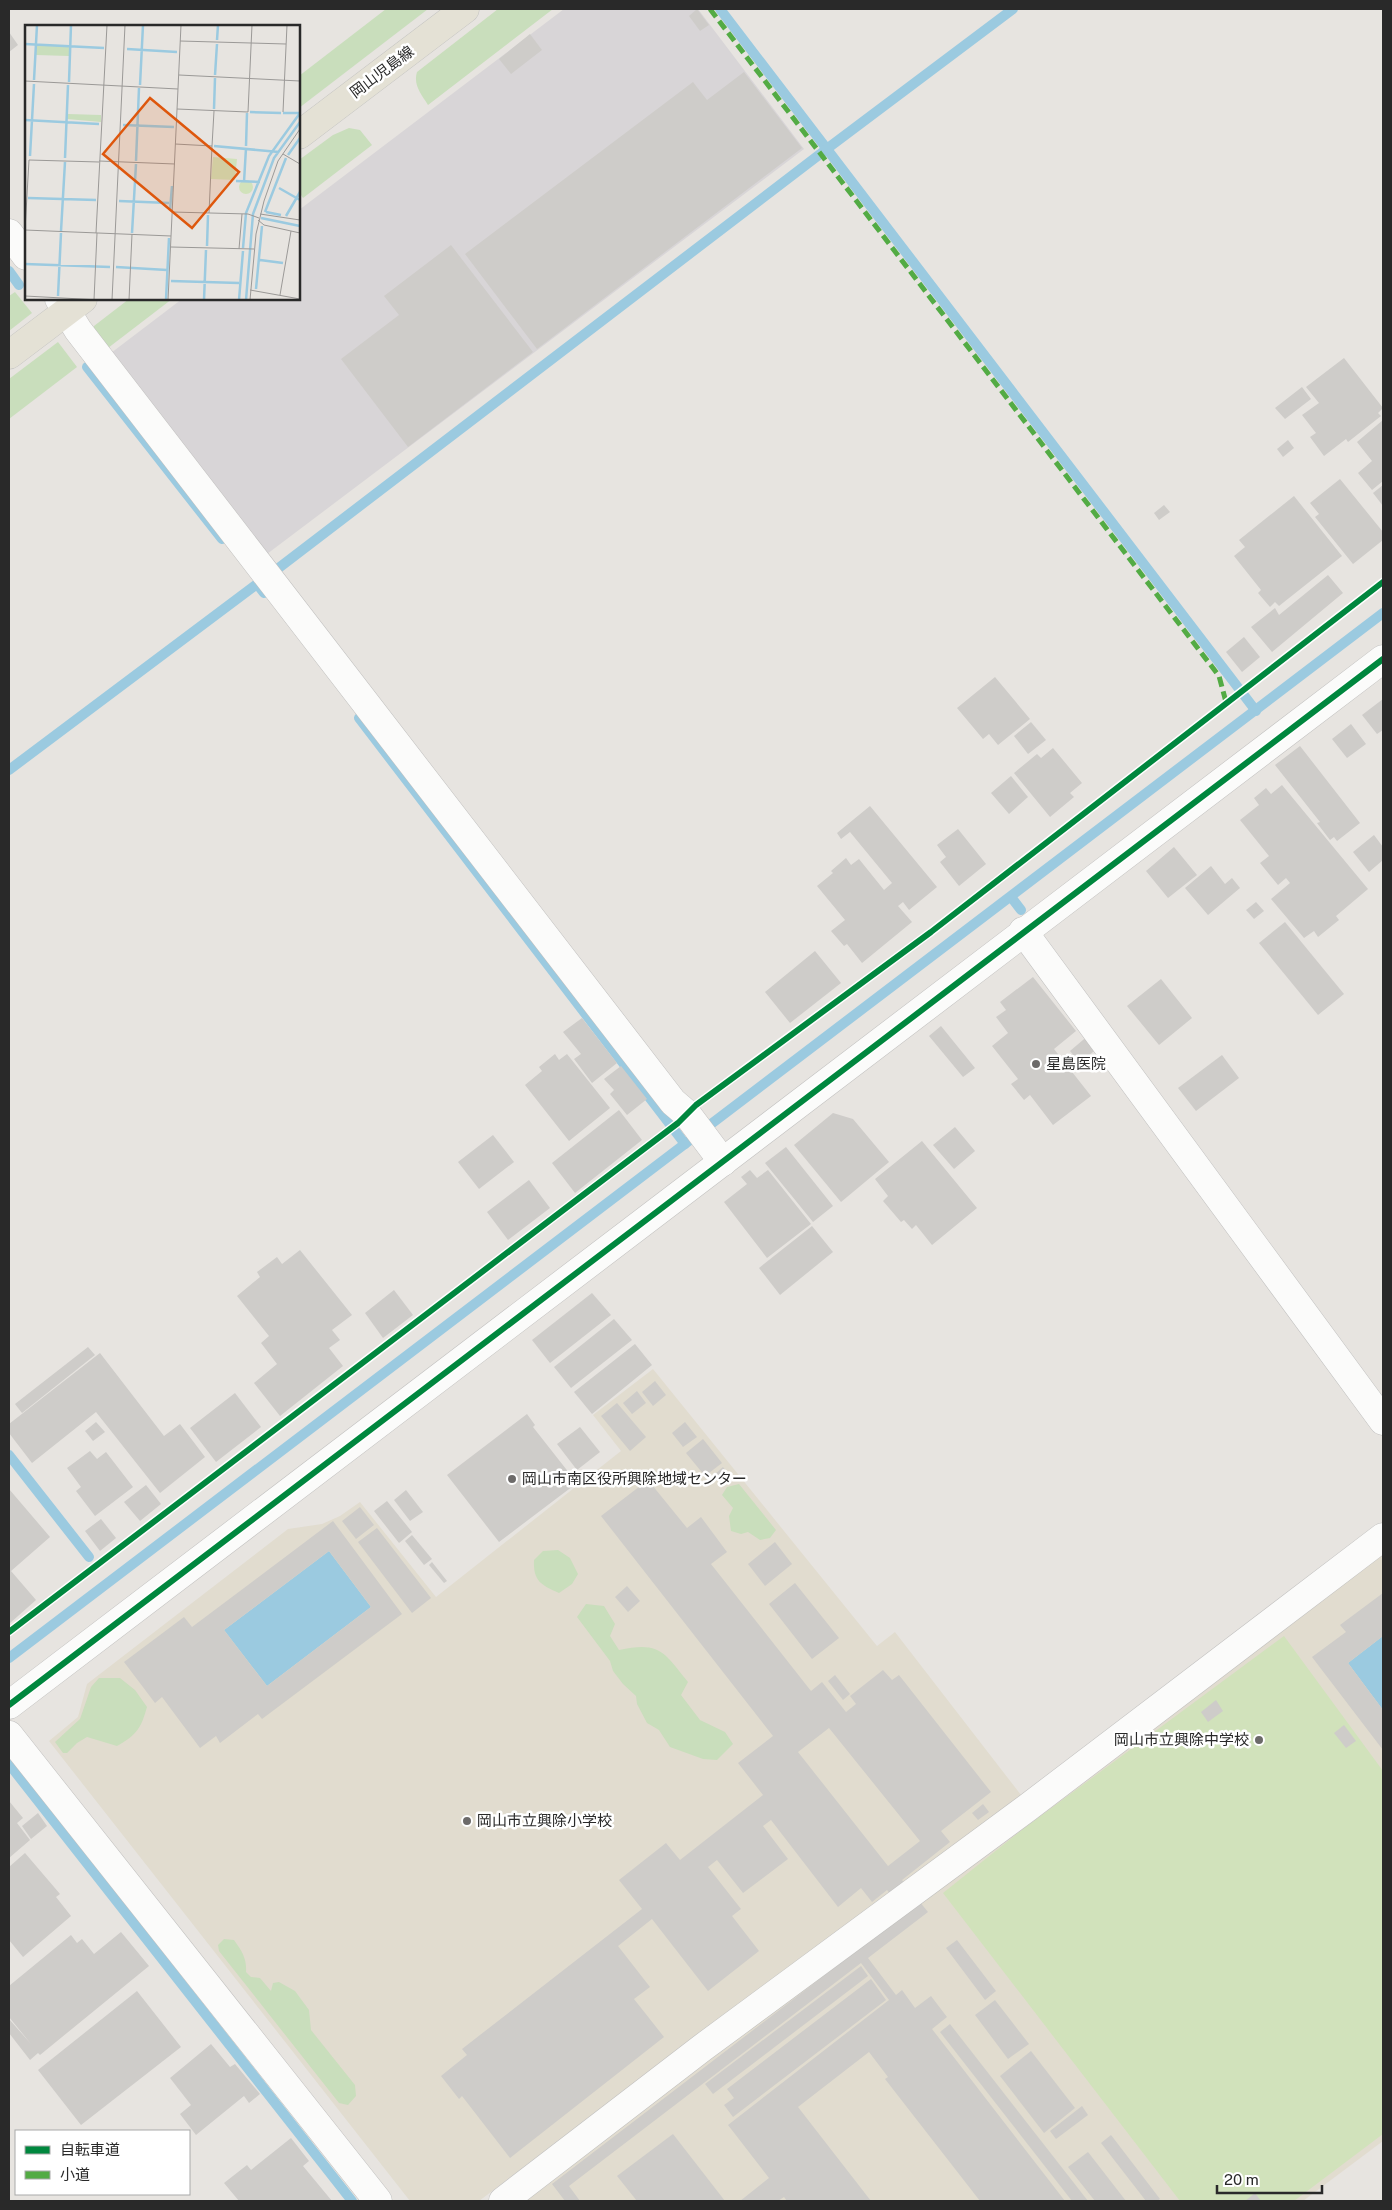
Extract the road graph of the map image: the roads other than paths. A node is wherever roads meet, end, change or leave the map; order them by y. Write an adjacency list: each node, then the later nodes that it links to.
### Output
1 (465, 9): 2 (main road, 岡山児島線)
2 (300, 134)
3 (9, 233): 4 (street)
4 (25, 255)
5 (70, 302): 6 (main road); 9 (street)
6 (9, 355)
7 (1383, 659): 8 (street)
8 (1023, 932): 9 (street); 10 (street)
9 (717, 1153): 12 (street)
10 (1383, 1421)
11 (1383, 1537): 15 (street)
12 (9, 1705)
13 (9, 1735): 14 (street)
14 (378, 2201)
15 (503, 2201)

